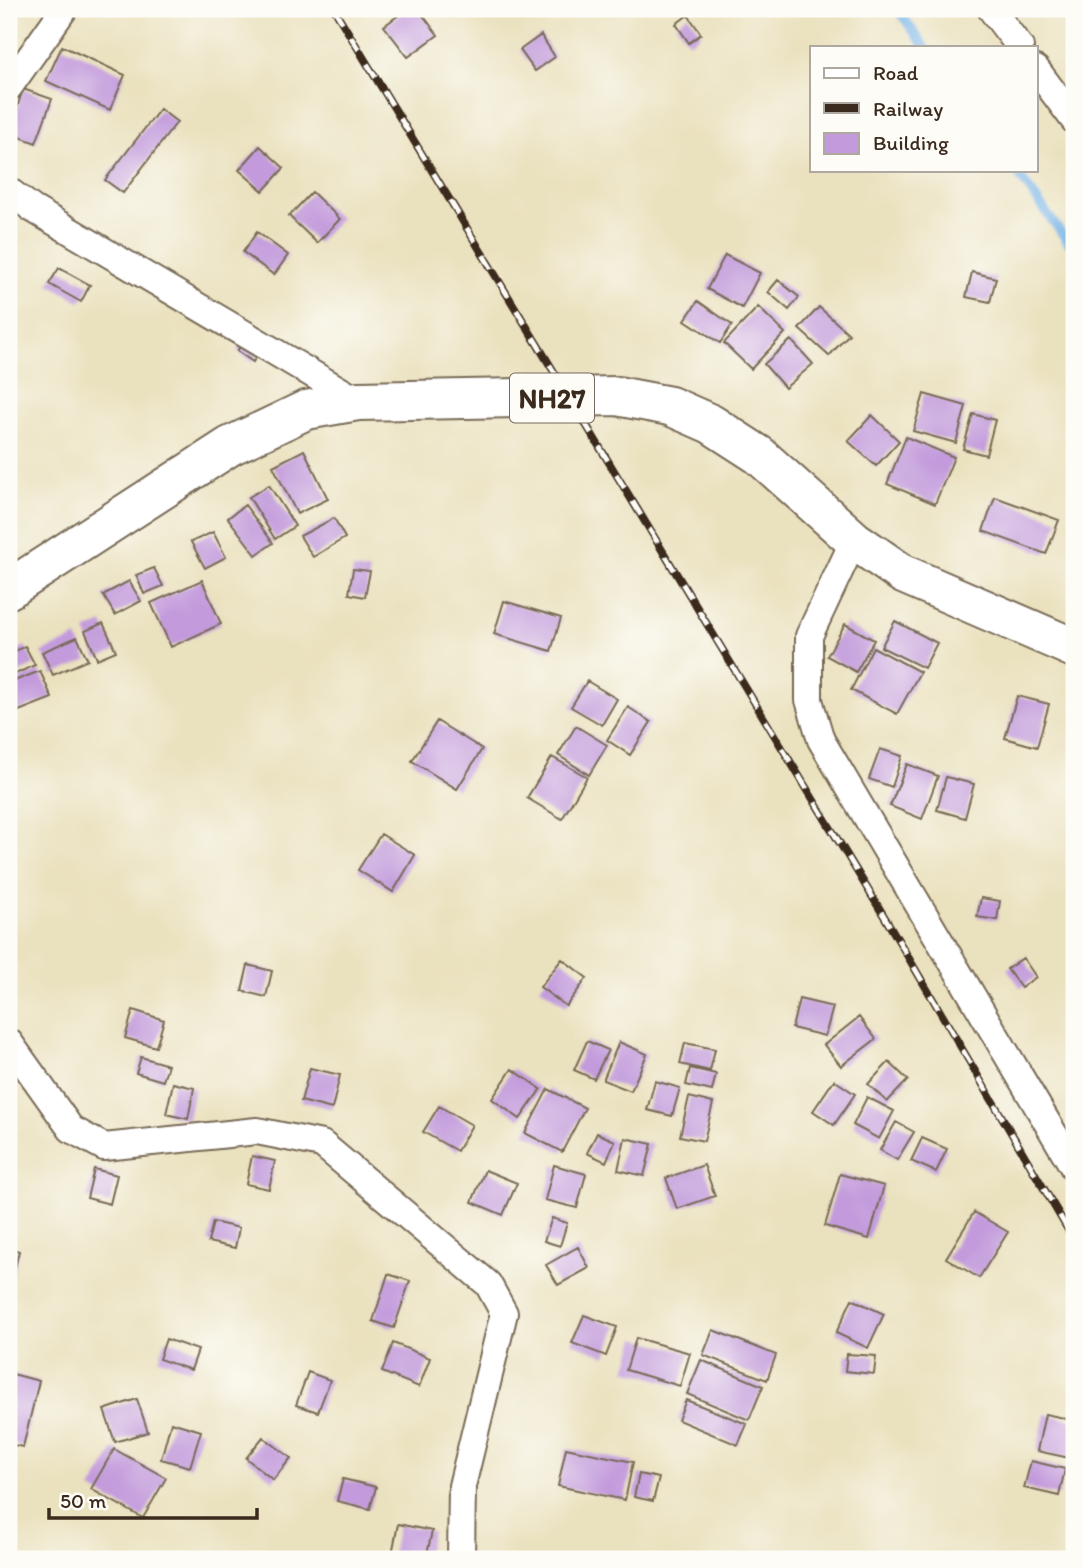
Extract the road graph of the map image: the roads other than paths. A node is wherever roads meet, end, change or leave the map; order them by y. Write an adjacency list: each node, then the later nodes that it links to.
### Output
1 (64, 9): 5 (street)
2 (991, 9): 3 (street)
3 (1019, 46)
4 (1038, 72): 6 (street)
5 (9, 87)
6 (1074, 120)
7 (9, 191): 8 (street)
8 (358, 401): 9 (highway, NH27); 10 (highway, NH27)
9 (854, 540): 11 (highway, NH27); 13 (street)
10 (9, 589)
11 (1074, 648)
12 (9, 1042): 14 (street)
13 (1074, 1168)
14 (461, 1559)

